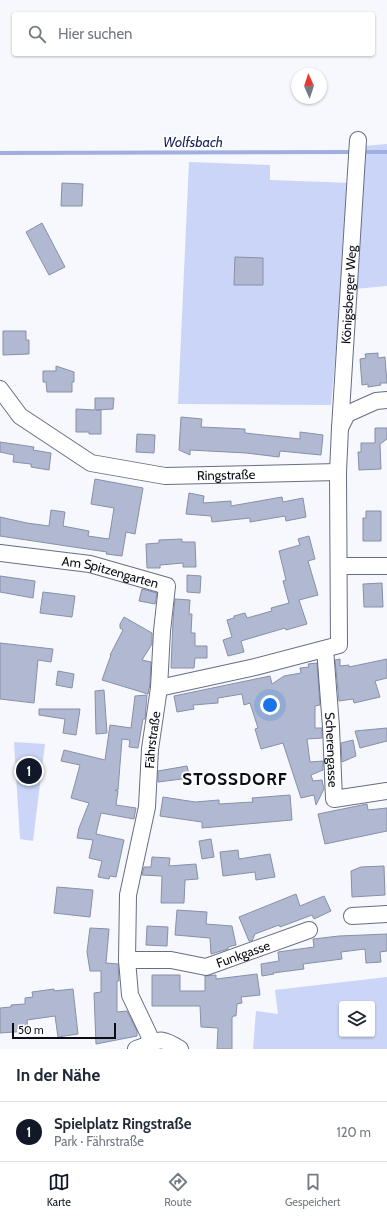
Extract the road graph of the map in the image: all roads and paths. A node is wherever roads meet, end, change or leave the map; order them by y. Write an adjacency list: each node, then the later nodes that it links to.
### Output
1 (358, 140): 4 (street, Königsberger Weg)
2 (0, 389): 5 (street, Ringstraße)
3 (387, 400): 4 (street)
4 (340, 428): 5 (street, Königsberger Weg)
5 (338, 472): 7 (street)
6 (0, 553): 10 (street, Am Spitzengarten)
7 (339, 566): 8 (street); 9 (street)
8 (387, 566)
9 (325, 649): 10 (street); 11 (street, Scherengasse)
10 (159, 688): 15 (street, Fährstraße)
11 (387, 791)
12 (387, 914): 13 (street)
13 (352, 916)
14 (309, 930): 15 (street, Funkgasse)
15 (127, 960): 16 (street, Fährstraße)
16 (145, 1047): 17 (street)
17 (180, 1049)

